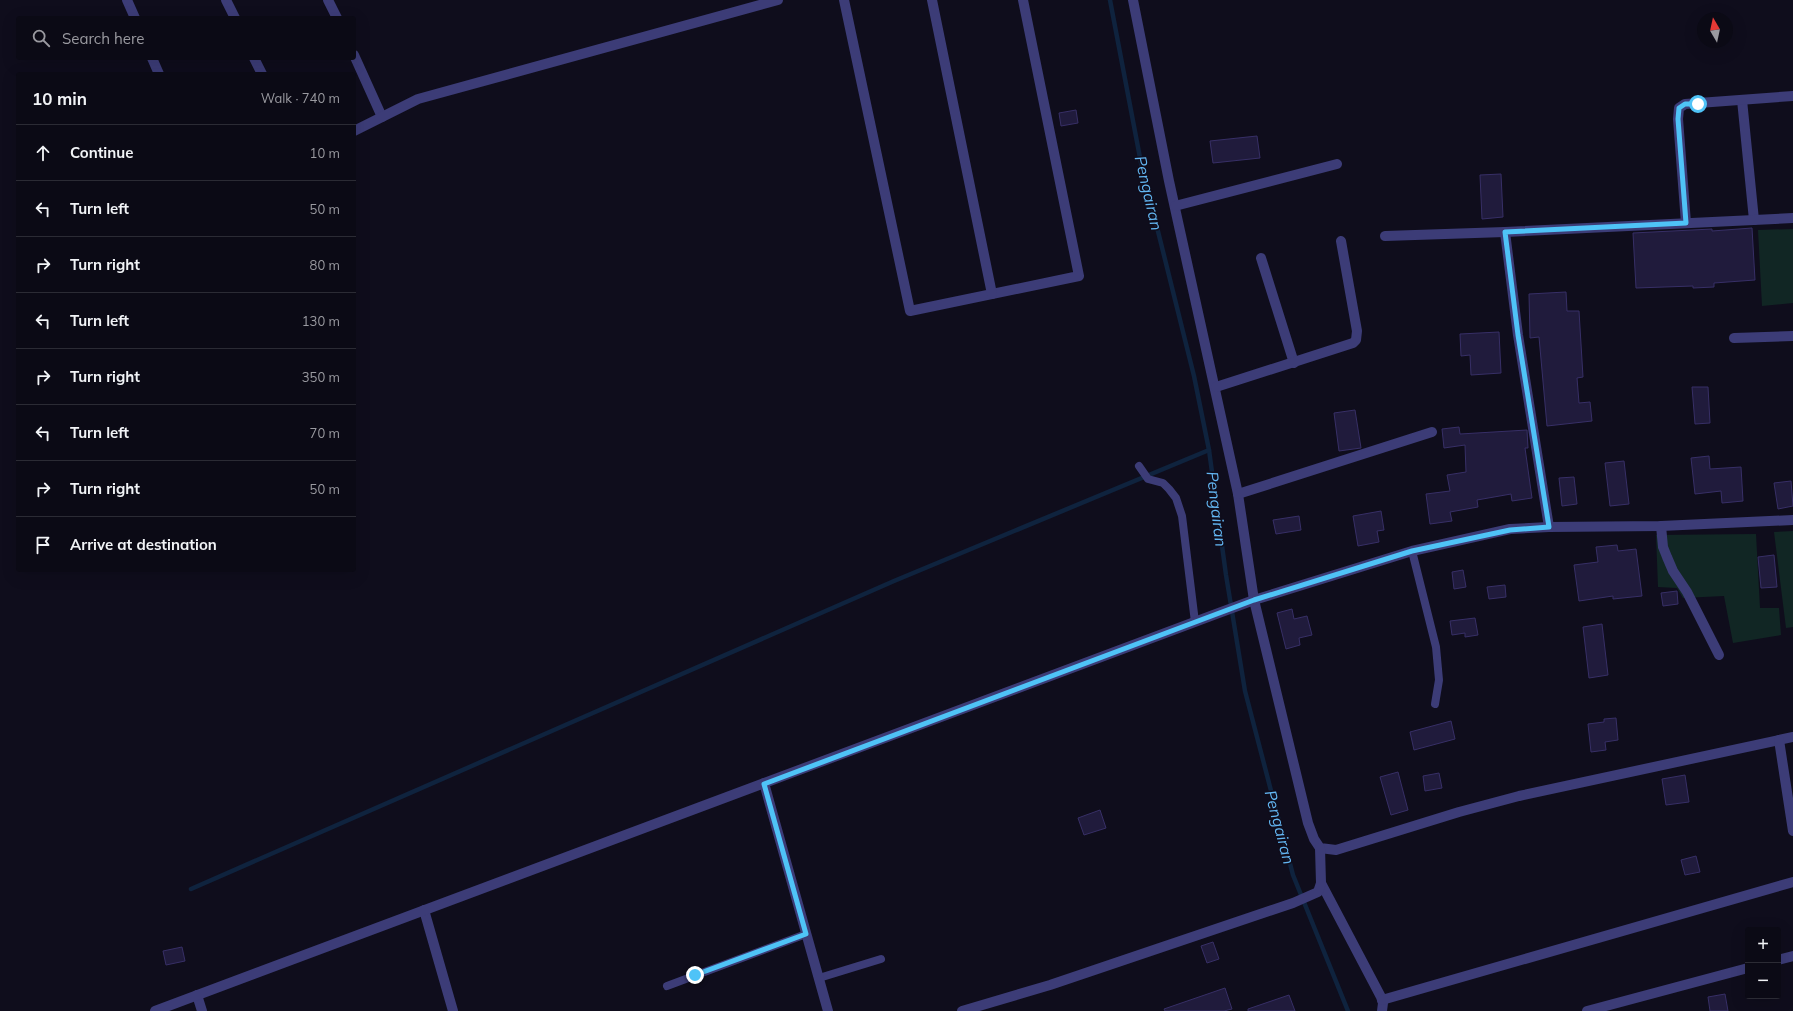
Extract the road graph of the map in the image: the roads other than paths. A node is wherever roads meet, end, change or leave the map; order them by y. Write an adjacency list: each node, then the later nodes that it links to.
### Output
1 (126, 0): 9 (street)
2 (226, 0): 10 (street)
3 (328, 0): 11 (street)
4 (778, 0): 19 (street)
5 (844, 0): 30 (street)
6 (932, 0): 30 (street)
7 (1023, 0): 30 (street)
8 (1133, 0): 22 (street)
9 (133, 16)
10 (234, 16)
11 (336, 16)
12 (356, 59): 19 (street)
13 (153, 60): 15 (street)
14 (255, 60): 16 (street)
15 (158, 72)
16 (261, 72)
17 (1793, 96): 18 (street)
18 (1742, 100): 24 (street); 25 (street)
19 (382, 117): 20 (street)
20 (356, 130)
21 (1337, 164): 22 (street)
22 (1175, 206): 34 (street)
23 (1793, 218): 24 (street)
24 (1754, 220): 25 (street)
25 (1686, 223): 26 (street)
26 (1505, 232): 27 (street); 40 (street)
27 (1385, 236)
28 (1340, 241): 33 (street)
29 (1261, 258): 33 (street)
30 (992, 294)
31 (1793, 336): 32 (street)
32 (1734, 338)
33 (1294, 363): 34 (street)
34 (1216, 387): 37 (street)
35 (1432, 432): 37 (street)
36 (1143, 472): 43 (lane)
37 (1238, 494): 42 (street)
38 (1793, 520): 39 (street)
39 (1661, 526): 40 (street); 44 (street)
40 (1549, 527): 41 (street)
41 (1412, 551): 42 (street); 45 (lane)
42 (1250, 601): 43 (street); 50 (street)
43 (1195, 622): 48 (street)
44 (1719, 655)
45 (1435, 704)
46 (1793, 737): 47 (street)
47 (1779, 740): 49 (street); 50 (street)
48 (764, 784): 53 (street); 54 (street)
49 (1793, 831)
50 (1320, 848): 52 (street)
51 (1793, 882): 62 (street)
52 (1321, 883): 62 (street); 67 (street)
53 (424, 910): 61 (street); 65 (street)
54 (806, 934): 59 (street); 60 (lane)
55 (1793, 956): 57 (street)
56 (881, 958): 59 (lane)
57 (1781, 959)
58 (1745, 969): 69 (street)
59 (819, 978): 66 (street)
60 (667, 986)
61 (197, 995): 63 (street); 64 (street)
62 (1382, 1000): 68 (street)
63 (155, 1011)
64 (202, 1011)
65 (453, 1011)
66 (828, 1011)
67 (962, 1011)
68 (1382, 1011)
69 (1587, 1011)

